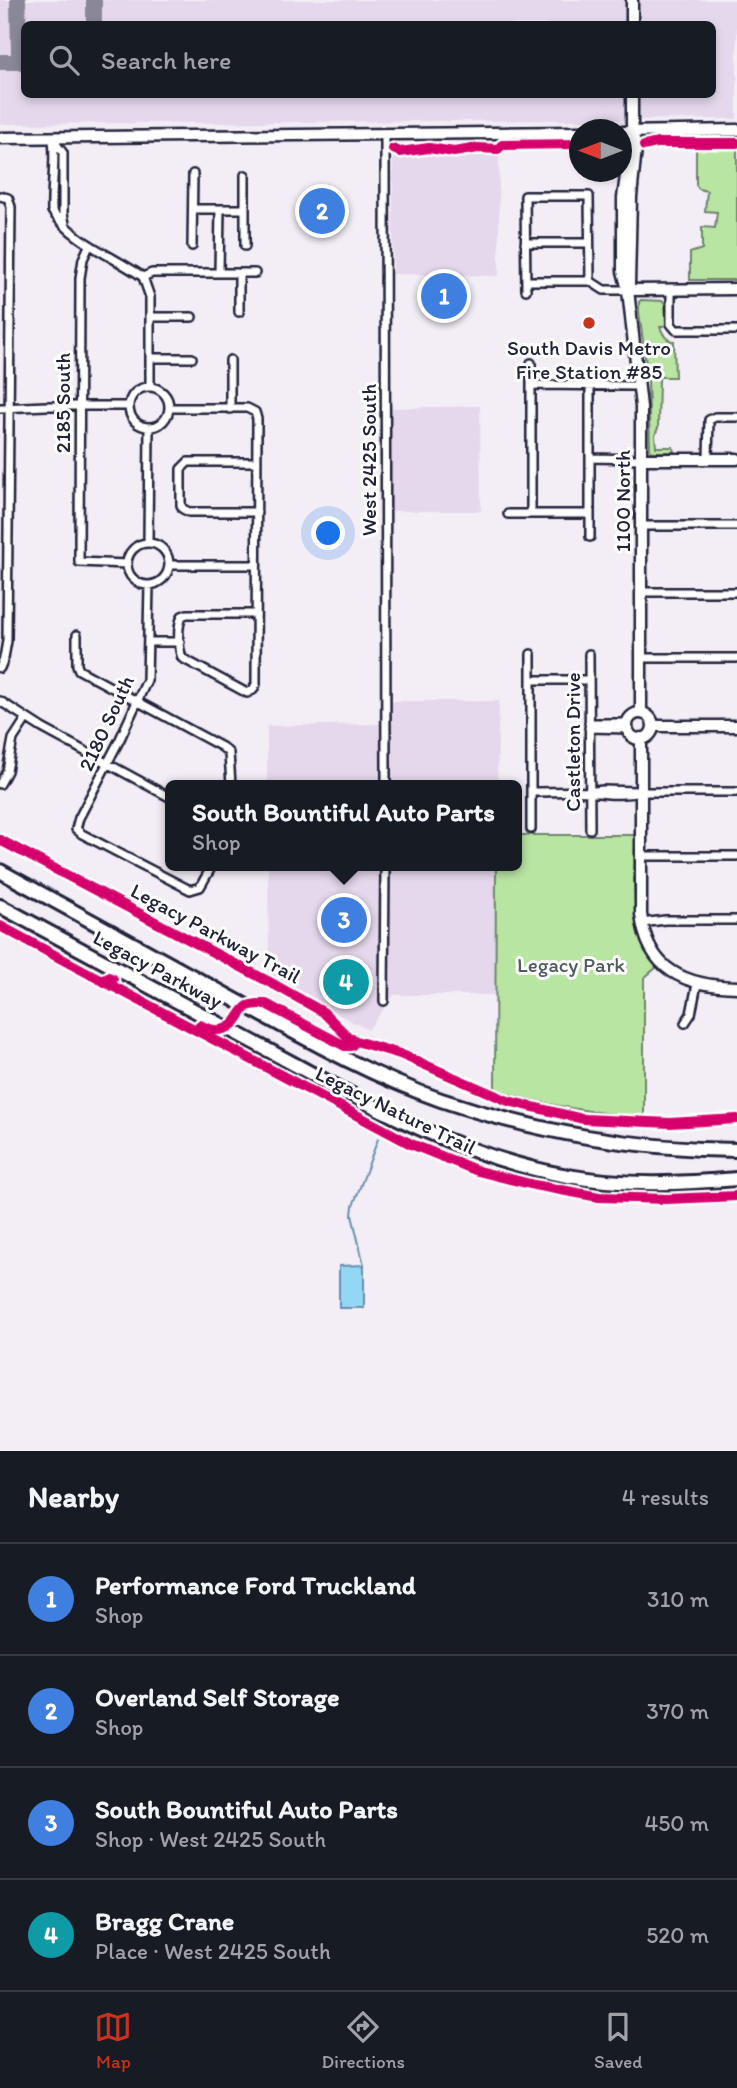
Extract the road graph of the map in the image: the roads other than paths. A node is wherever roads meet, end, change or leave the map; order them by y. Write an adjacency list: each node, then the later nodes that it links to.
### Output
1 (632, 0): 2 (street)
2 (632, 21)
3 (631, 98): 4 (street, 1100 North)
4 (629, 119)
5 (737, 130): 6 (street)
6 (632, 131)
7 (569, 132): 8 (street)
8 (385, 135): 10 (street); 95 (street, West 2425 South)
9 (0, 138): 10 (street)
10 (53, 139): 20 (street)
11 (193, 174): 15 (street)
12 (245, 175): 17 (street)
13 (624, 182): 31 (street, 1100 North)
14 (4, 197): 47 (street)
15 (193, 209): 16 (street); 21 (street)
16 (220, 209): 17 (street); 23 (street)
17 (245, 209): 22 (street)
18 (525, 243): 19 (street); 19 (street); 27 (street)
19 (589, 243): 28 (street)
20 (89, 246): 26 (street); 45 (street, 2185 South)
21 (192, 246)
22 (245, 246)
23 (219, 273): 24 (street); 26 (street)
24 (239, 273): 25 (street); 33 (street)
25 (255, 273)
26 (143, 277): 34 (street)
27 (526, 281): 28 (street); 30 (street)
28 (590, 281): 31 (street)
29 (737, 289): 32 (street)
30 (526, 290)
31 (628, 290): 32 (street); 43 (street, 1100 North)
32 (671, 290): 36 (street)
33 (239, 312)
34 (150, 317): 35 (street); 37 (street)
35 (191, 317)
36 (737, 330)
37 (150, 358): 38 (street); 44 (street)
38 (192, 358)
39 (230, 360): 50 (street)
40 (531, 363): 41 (street)
41 (531, 385): 42 (street); 60 (street)
42 (590, 385): 43 (street); 53 (street)
43 (639, 386): 54 (street, 1100 North)
44 (150, 387): 46 (street); 49 (street)
45 (79, 406): 46 (street); 47 (street); 66 (street, 2185 South)
46 (128, 406): 52 (street)
47 (10, 407): 48 (street); 72 (street)
48 (0, 408)
49 (169, 408): 50 (street); 52 (street)
50 (230, 409): 57 (street)
51 (737, 417): 55 (street)
52 (149, 428): 65 (street)
53 (590, 458): 54 (street); 61 (street)
54 (641, 459): 55 (street); 62 (street, 1100 North)
55 (708, 459): 56 (street)
56 (737, 459)
57 (257, 462): 58 (street); 58 (street)
58 (257, 513): 68 (street)
59 (508, 514): 60 (street)
60 (531, 514): 61 (street)
61 (590, 514): 64 (street)
62 (641, 526): 63 (street); 70 (street, 1100 North)
63 (737, 526)
64 (590, 537)
65 (148, 543): 66 (street); 67 (street)
66 (127, 564): 69 (street)
67 (169, 565): 68 (street); 69 (street)
68 (256, 565): 73 (street)
69 (149, 585): 75 (street, 2180 South)
70 (641, 592): 71 (street); 79 (street, 1100 North)
71 (737, 592)
72 (4, 601): 81 (street)
73 (256, 614): 76 (street); 76 (street)
74 (77, 635): 85 (street)
75 (148, 642): 76 (street); 85 (street, 2180 South)
76 (180, 642)
77 (531, 654): 82 (street)
78 (589, 654): 83 (street, Castleton Drive)
79 (641, 658): 80 (street); 86 (street, 1100 North)
80 (737, 658)
81 (0, 668)
82 (531, 680): 83 (street); 97 (street)
83 (590, 680): 88 (street, Castleton Drive)
84 (0, 701): 87 (street)
85 (137, 701): 93 (street, 2180 South); 94 (street)
86 (641, 713): 89 (street); 90 (street)
87 (26, 719): 93 (street); 96 (street)
88 (590, 726): 89 (street); 98 (street, Castleton Drive)
89 (628, 726): 92 (street)
90 (653, 726): 91 (street); 92 (street)
91 (737, 726)
92 (641, 738): 99 (street)
93 (108, 763): 101 (street); 107 (street, 2180 South)
94 (231, 780)
95 (386, 780)
96 (0, 784)
97 (531, 792): 98 (street); 102 (street)
98 (590, 792): 99 (street); 103 (street, Castleton Drive)
99 (641, 792): 100 (street); 104 (street)
100 (737, 792)
101 (165, 795)
102 (531, 829)
103 (590, 830)
104 (641, 856): 105 (street); 111 (street)
105 (737, 856)
106 (0, 871): 116 (highway, Legacy Parkway)
107 (209, 871)
108 (385, 871): 114 (street)
109 (0, 906): 117 (highway, Legacy Parkway)
110 (737, 920): 111 (street)
111 (642, 923): 112 (street)
112 (697, 984): 113 (street); 115 (street)
113 (737, 986)
114 (384, 1001)
115 (685, 1023)
116 (737, 1150)
117 (737, 1179)

